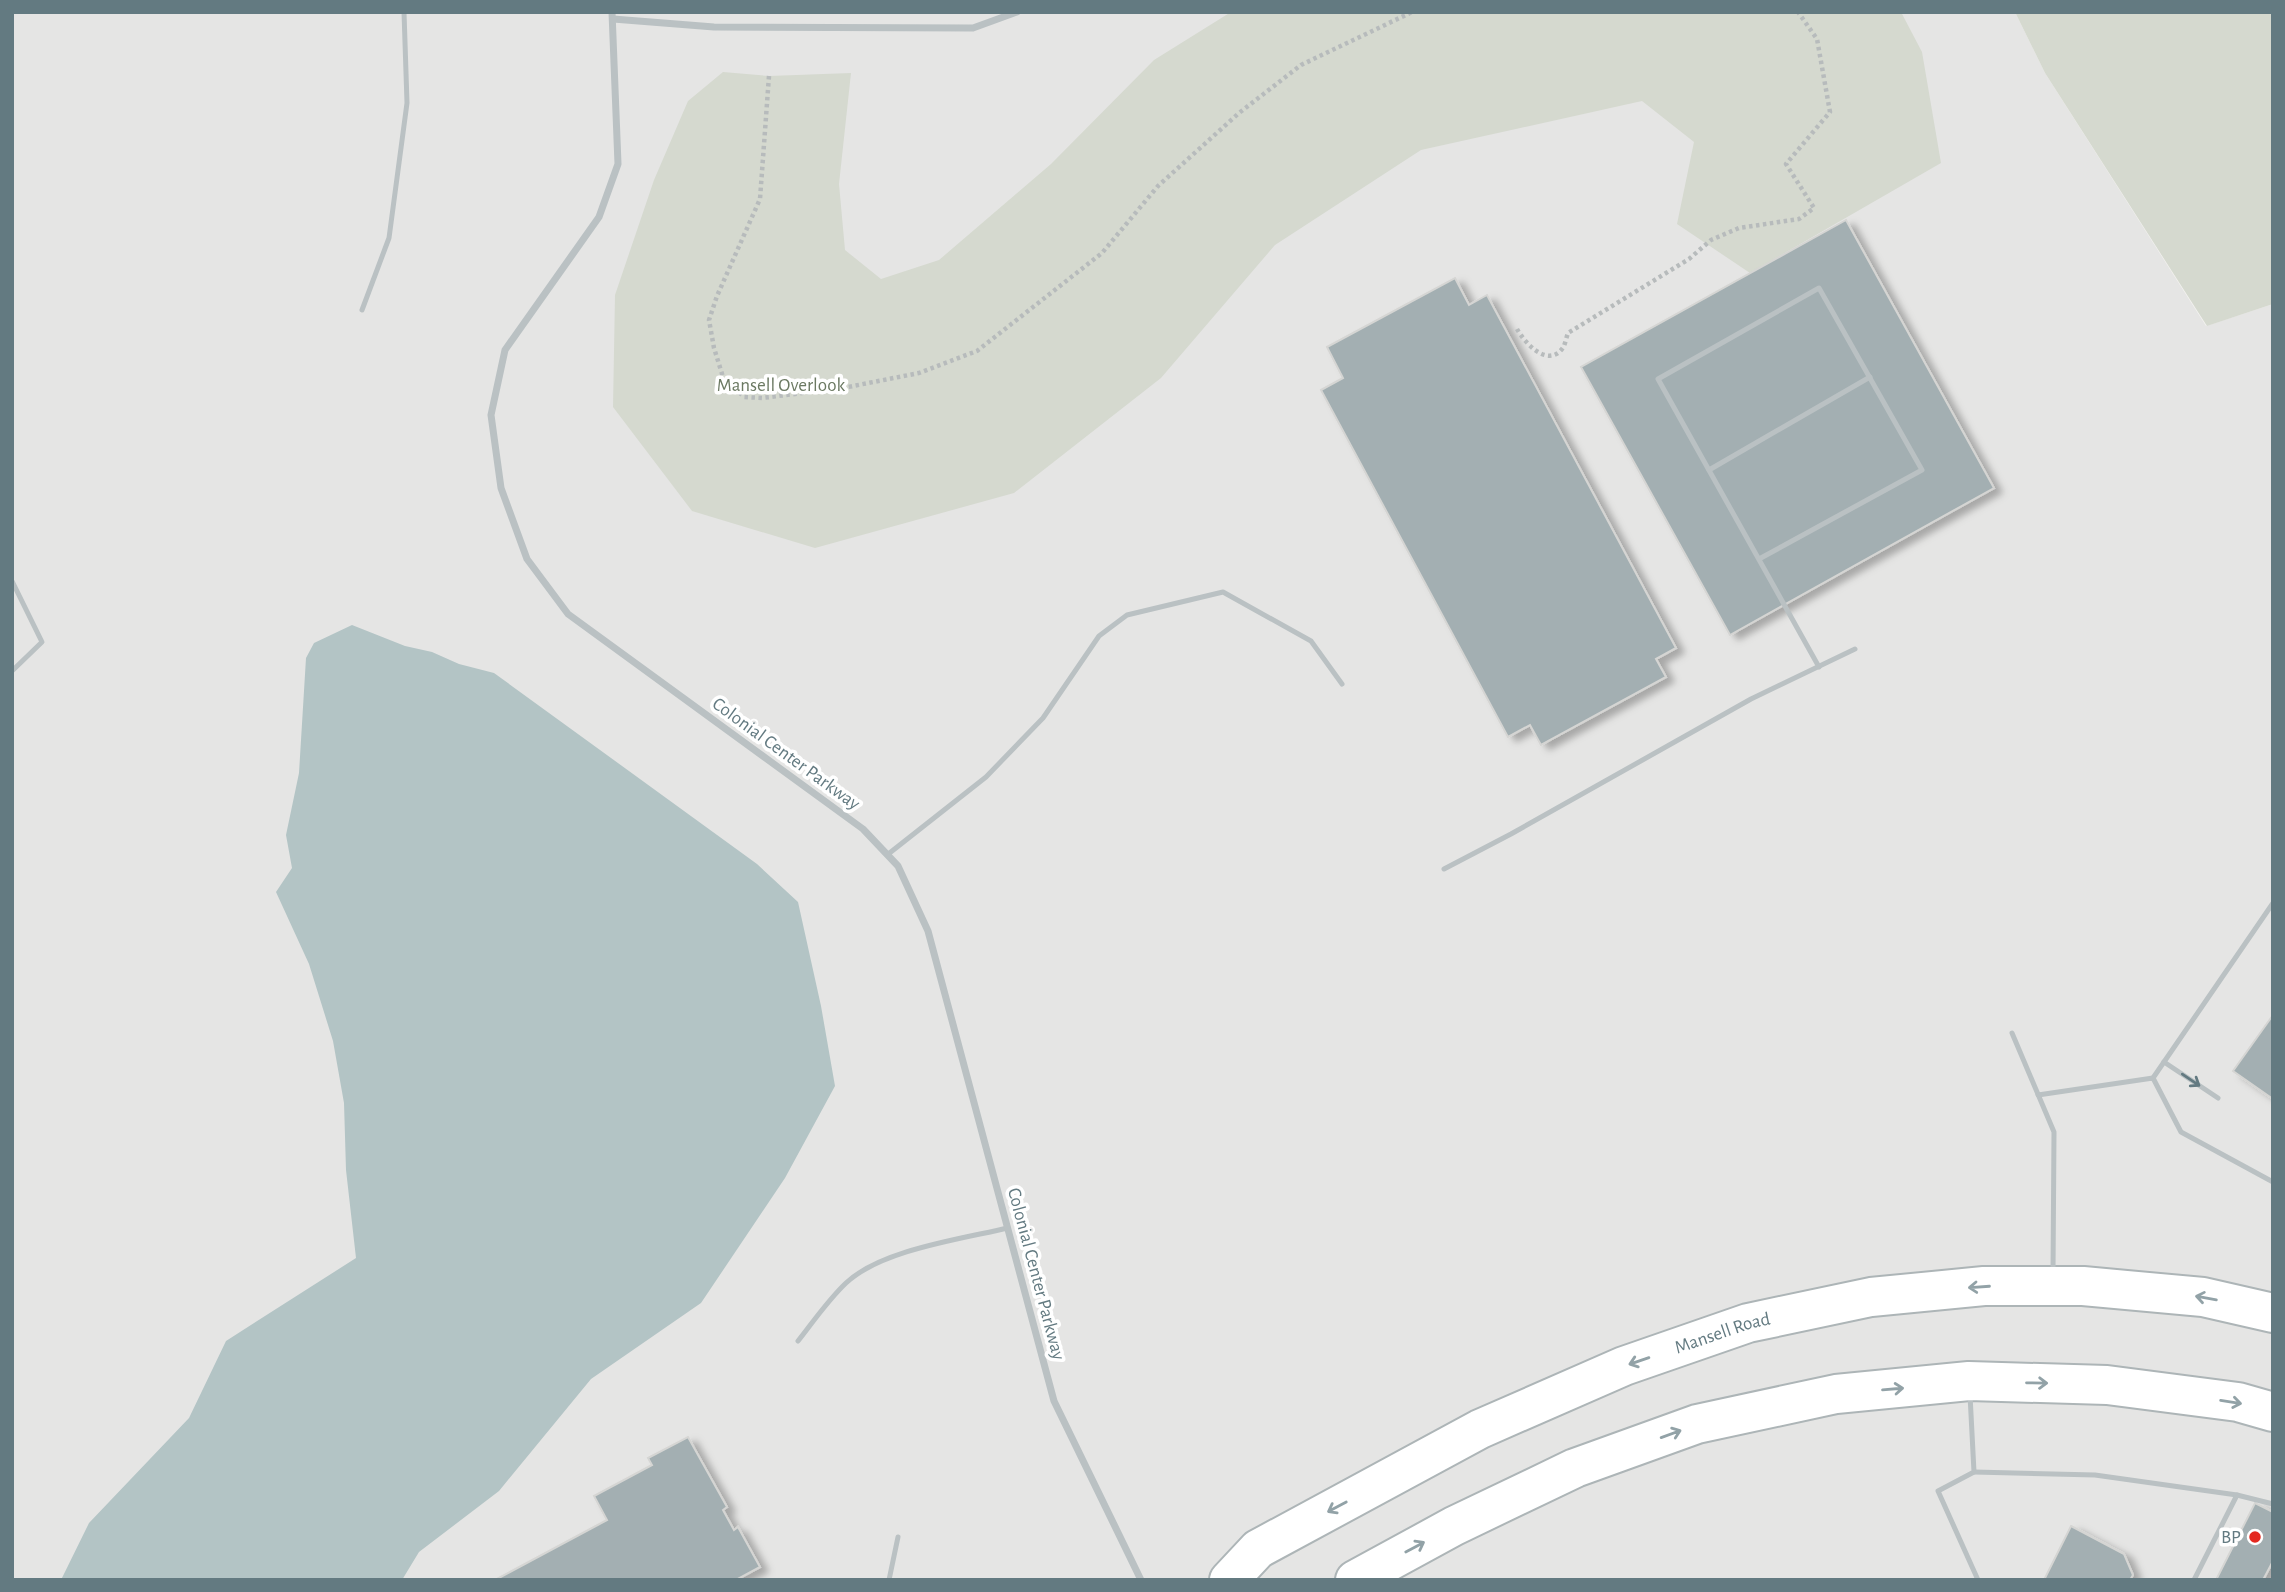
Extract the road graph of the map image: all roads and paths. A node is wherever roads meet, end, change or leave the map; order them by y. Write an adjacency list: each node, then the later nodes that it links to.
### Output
1 (404, 12): 7 (lane)
2 (1017, 12): 5 (street)
3 (1412, 12): 6 (path)
4 (1798, 12): 8 (path)
5 (613, 15): 17 (street, Colonial Center Parkway)
6 (769, 75)
7 (362, 310)
8 (1517, 329)
9 (1870, 377): 10 (lane); 10 (lane); 11 (lane)
10 (1709, 470): 11 (lane)
11 (1759, 559): 14 (lane)
12 (12, 580): 15 (lane)
13 (1855, 649): 14 (lane)
14 (1819, 667): 18 (lane)
15 (12, 671)
16 (1342, 684): 17 (lane)
17 (887, 855): 26 (street, Colonial Center Parkway)
18 (1444, 869)
19 (2273, 903): 21 (lane)
20 (2012, 1033): 23 (lane)
21 (2164, 1062): 22 (lane); 24 (lane, one-way to 24)
22 (2153, 1078): 23 (lane); 25 (lane)
23 (2038, 1095): 27 (lane)
24 (2218, 1098)
25 (2273, 1182)
26 (1008, 1228): 29 (lane); 37 (street, Colonial Center Parkway)
27 (2053, 1287): 28 (main road, Mansell Road, one-way to 27); 38 (main road, Mansell Road, one-way to 38)
28 (2273, 1312)
29 (798, 1341)
30 (1969, 1381): 31 (main road, one-way to 31); 32 (lane); 39 (main road, one-way to 30)
31 (2273, 1412)
32 (1974, 1472): 33 (lane); 40 (lane)
33 (2237, 1495): 34 (lane); 41 (lane)
34 (2273, 1504)
35 (898, 1537): 36 (lane)
36 (889, 1580)
37 (1141, 1580)
38 (1229, 1580)
39 (1354, 1580)
40 (1978, 1580)
41 (2194, 1580)

